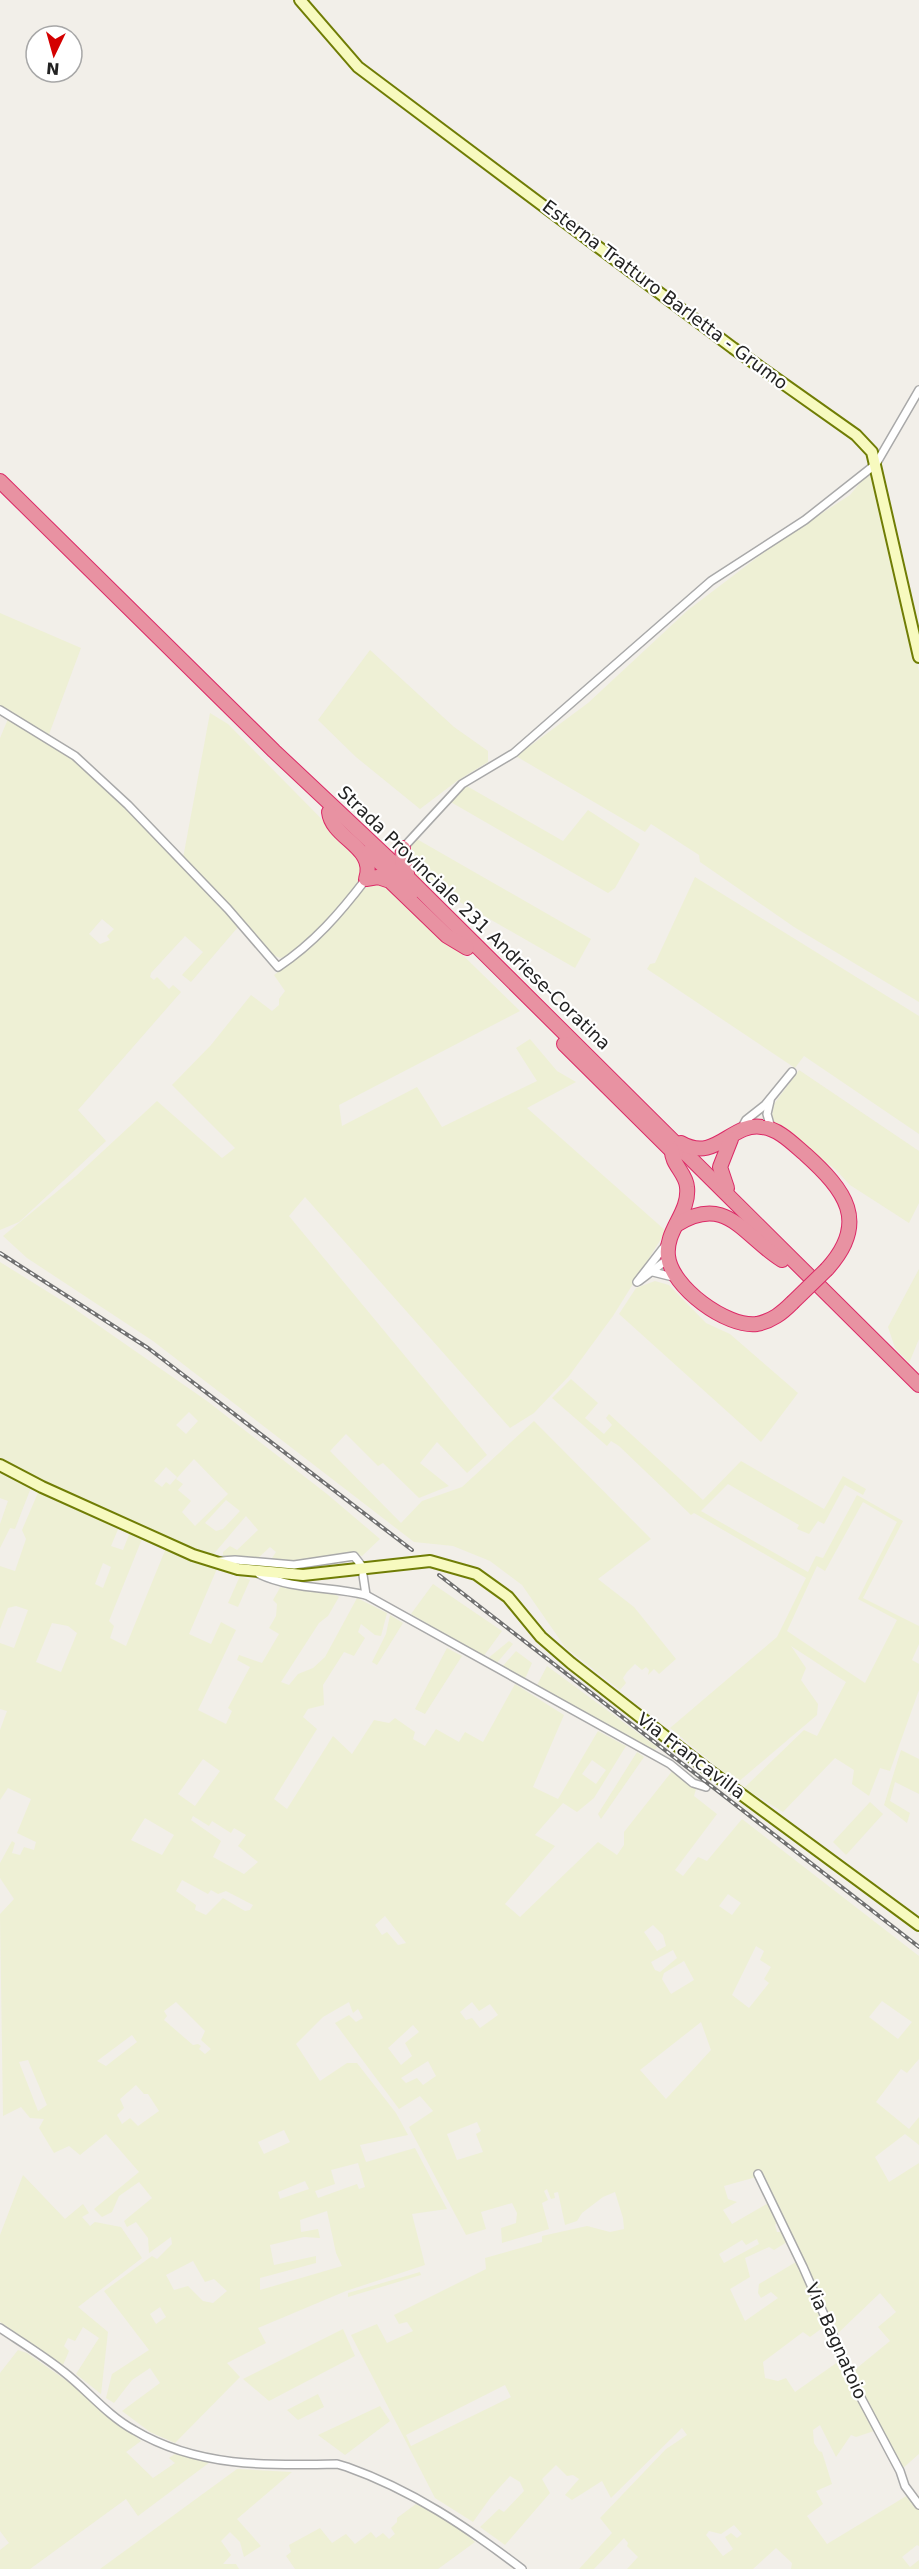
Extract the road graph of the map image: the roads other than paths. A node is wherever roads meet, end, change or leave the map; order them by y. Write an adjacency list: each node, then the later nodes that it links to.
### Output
1 (300, 0): 3 (street, Esterna Tratturo Barletta - Grumo)
2 (919, 390): 3 (street)
3 (876, 464): 6 (street, Esterna Tratturo Barletta - Grumo); 9 (street)
4 (0, 481): 8 (highway, Strada Provinciale 231 Andriese-Coratina)
5 (0, 493): 8 (highway, Strada Provinciale 231 Andriese-Coratina)
6 (919, 657)
7 (0, 710): 10 (street)
8 (331, 807): 9 (highway); 10 (highway); 11 (highway, Strada Provinciale 231 Andriese-Coratina); 12 (highway, Strada Provinciale 231 Andriese-Coratina)
9 (403, 848): 11 (highway)
10 (366, 879): 12 (highway)
11 (456, 924): 17 (highway, Strada Provinciale 231 Andriese-Coratina)
12 (467, 948): 21 (highway, Strada Provinciale 231 Andriese-Coratina)
13 (792, 1072): 14 (street)
14 (770, 1099): 15 (street); 19 (street)
15 (765, 1105): 16 (street); 18 (street)
16 (757, 1110): 18 (street); 20 (street)
17 (657, 1122): 20 (highway); 22 (highway, Strada Provinciale 231 Andriese-Coratina)
18 (757, 1126): 19 (highway); 20 (highway)
19 (773, 1130): 28 (highway, bridge)
20 (737, 1132): 22 (highway)
21 (672, 1150): 23 (highway); 26 (highway, Strada Provinciale 231 Andriese-Coratina)
22 (733, 1197): 29 (highway, Strada Provinciale 231 Andriese-Coratina)
23 (674, 1226): 24 (highway); 26 (highway)
24 (668, 1242): 25 (highway); 27 (street)
25 (668, 1259): 27 (street); 28 (highway)
26 (782, 1260): 30 (highway, Strada Provinciale 231 Andriese-Coratina)
27 (650, 1270): 28 (street)
28 (680, 1279)
29 (919, 1385)
30 (919, 1394)
31 (0, 1465): 32 (street, Via Francavilla)
32 (213, 1561): 33 (street); 35 (street, Via Francavilla)
33 (361, 1565)
34 (363, 1575): 36 (street)
35 (286, 1579): 36 (street); 38 (street, Via Francavilla)
36 (366, 1595): 37 (street)
37 (706, 1787)
38 (919, 1925)
39 (758, 2174): 41 (street, Via Bagnatoio)
40 (0, 2328): 42 (street)
41 (919, 2505)
42 (522, 2569)

